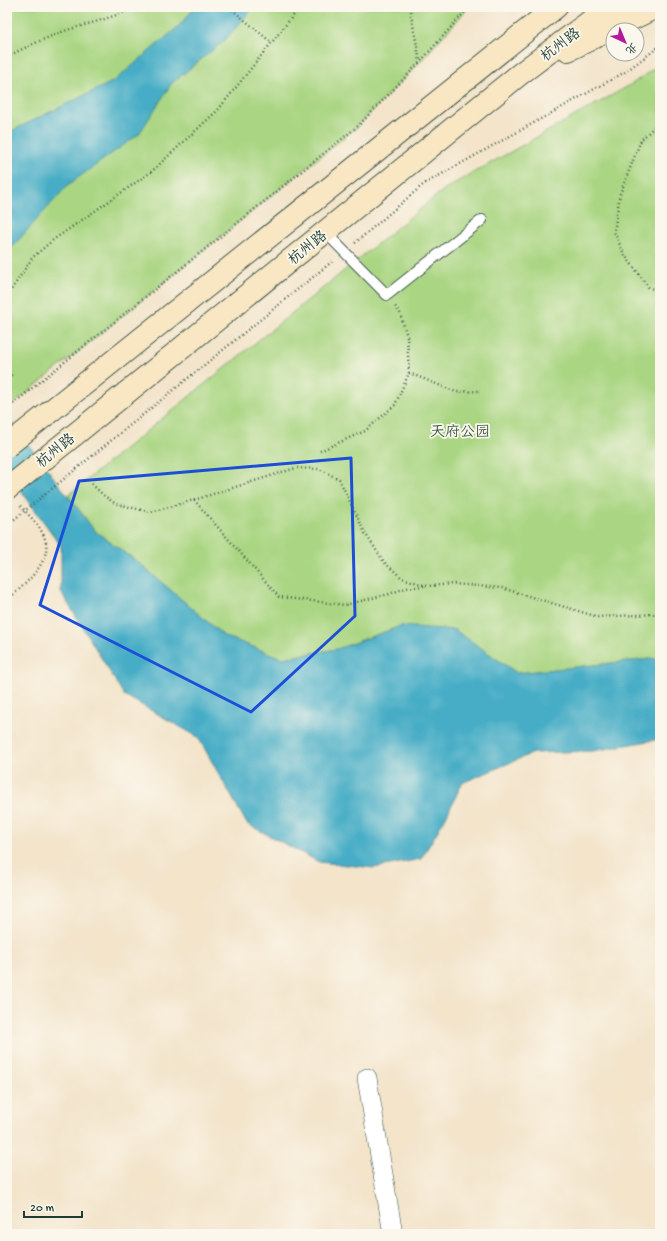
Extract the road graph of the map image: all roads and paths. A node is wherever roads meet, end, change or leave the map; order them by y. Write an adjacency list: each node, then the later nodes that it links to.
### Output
1 (135, 7): 13 (path)
2 (229, 7): 11 (path)
3 (300, 7): 11 (path)
4 (411, 7): 14 (path)
5 (469, 7): 14 (path)
6 (546, 7): 10 (main road)
7 (556, 7): 10 (main road)
8 (609, 7): 15 (main road, 杭州路)
9 (656, 7): 15 (main road)
10 (530, 26): 28 (main road, bridge)
11 (272, 43): 22 (path)
12 (660, 46): 19 (path)
13 (7, 57)
14 (420, 62): 27 (path, bridge)
15 (520, 74): 18 (main road, 杭州路)
16 (660, 122): 20 (path)
17 (482, 220): 21 (lane)
18 (324, 232): 19 (lane); 31 (main road, 杭州路, bridge)
19 (343, 252): 21 (lane); 33 (path, bridge)
20 (660, 290)
21 (387, 295): 24 (path)
22 (7, 296)
23 (7, 368): 25 (path)
24 (409, 373): 26 (path); 29 (path)
25 (13, 378)
26 (479, 391)
27 (7, 409)
28 (7, 446)
29 (320, 451)
30 (92, 484): 32 (path)
31 (12, 496): 35 (path)
32 (194, 500): 34 (path); 34 (path)
33 (7, 525)
34 (427, 586): 36 (path)
35 (7, 600)
36 (660, 611)
37 (367, 1078): 38 (street)
38 (393, 1234)

